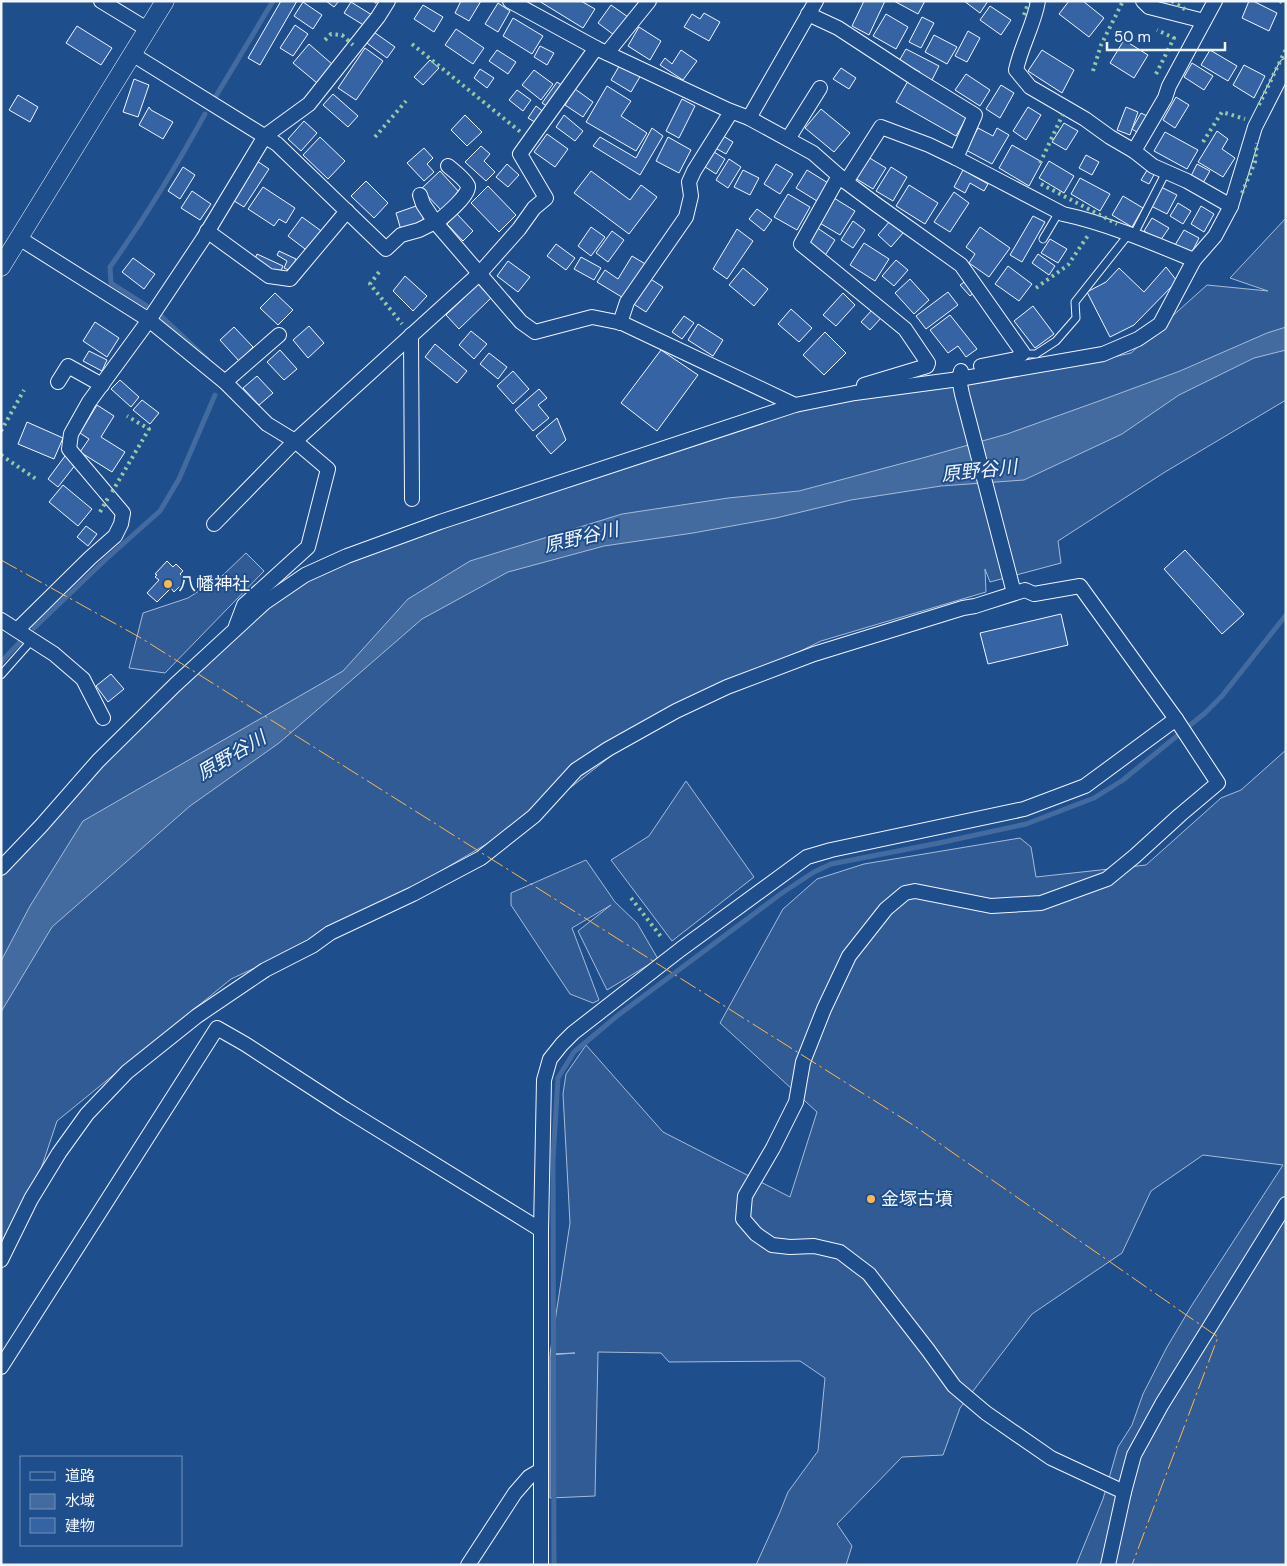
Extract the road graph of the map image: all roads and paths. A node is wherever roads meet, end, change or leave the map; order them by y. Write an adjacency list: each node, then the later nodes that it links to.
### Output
1 (101, 1): 12 (street)
2 (165, 1): 12 (street)
3 (388, 1): 19 (street)
4 (510, 1): 13 (street)
5 (649, 1): 13 (street)
6 (816, 1): 10 (street)
7 (1038, 1): 21 (street)
8 (1143, 1): 11 (street)
9 (1215, 1): 11 (street)
10 (808, 14): 18 (street); 22 (street)
11 (1204, 20): 21 (street)
12 (147, 29): 14 (street)
13 (602, 51): 17 (street); 37 (street)
14 (132, 54): 19 (street); 33 (street)
15 (1286, 66): 27 (street)
16 (820, 88): 20 (street)
17 (731, 112): 18 (street); 39 (street)
18 (749, 118): 20 (street)
19 (265, 136): 28 (street); 31 (street)
20 (788, 139): 25 (street)
21 (1134, 151): 24 (street)
22 (956, 158): 25 (street); 29 (street)
23 (448, 166): 30 (street)
24 (1166, 172): 27 (street); 32 (lane)
25 (843, 178): 42 (street); 47 (street)
26 (420, 195): 30 (street)
27 (1231, 206): 35 (street)
28 (347, 211): 30 (street); 31 (street)
29 (1059, 212): 32 (street); 34 (lane)
30 (435, 222): 37 (street)
31 (207, 232): 38 (street)
32 (1130, 236): 35 (street); 42 (lane)
33 (19, 238): 36 (street); 38 (street)
34 (1042, 239)
35 (1194, 260): 43 (street)
36 (1, 267)
37 (480, 273): 39 (street); 41 (street)
38 (149, 320): 45 (street); 46 (street)
39 (620, 323): 48 (street)
40 (279, 335): 45 (street)
41 (411, 335): 49 (street); 50 (street)
42 (1022, 354): 43 (street)
43 (959, 379): 47 (street); 52 (street)
44 (58, 382): 46 (street)
45 (225, 382): 49 (street)
46 (102, 385): 54 (street)
47 (855, 393): 48 (street)
48 (796, 405): 55 (street)
49 (295, 441): 51 (street); 55 (street)
50 (412, 499)
51 (214, 524)
52 (1014, 593): 59 (street); 63 (street)
53 (1, 620): 54 (street)
54 (17, 630): 56 (street)
55 (235, 630): 60 (street)
56 (32, 640): 57 (lane); 58 (street)
57 (1, 675)
58 (103, 718)
59 (1176, 719): 62 (street); 66 (street)
60 (1, 868)
61 (1286, 1204): 66 (street)
62 (541, 1230): 64 (street); 65 (street)
63 (1, 1260)
64 (1, 1367)
65 (541, 1470): 67 (street); 68 (street)
66 (1124, 1492): 69 (street)
67 (468, 1565)
68 (541, 1565)
69 (1108, 1565)

